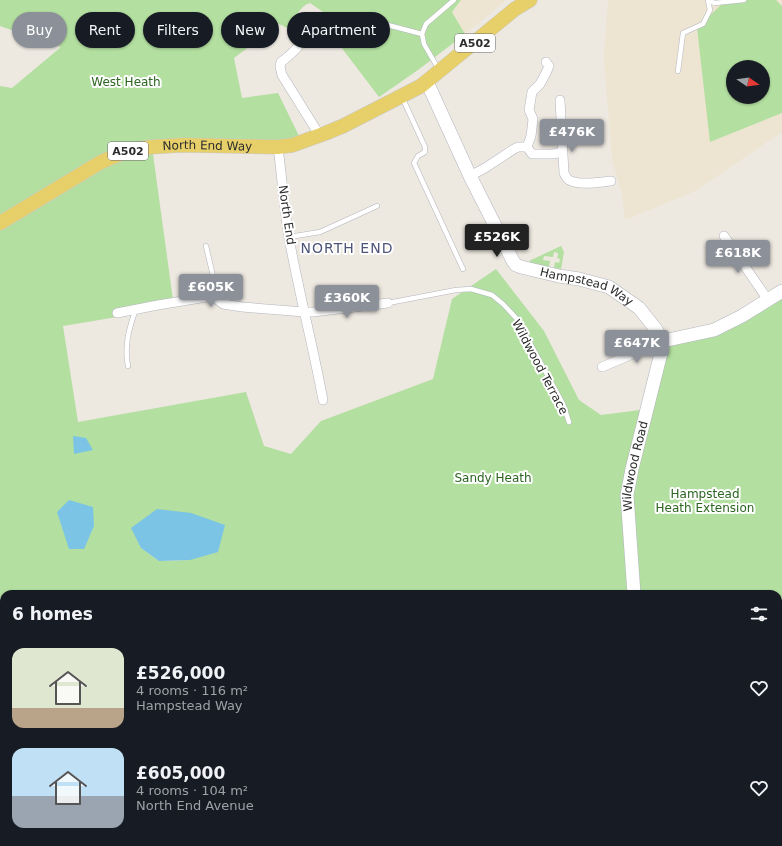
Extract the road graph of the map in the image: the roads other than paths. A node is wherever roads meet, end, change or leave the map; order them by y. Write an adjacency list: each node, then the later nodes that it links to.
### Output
1 (454, 0): 6 (lane)
2 (530, 0): 10 (main road, A502)
3 (709, 0): 4 (lane); 9 (lane)
4 (744, 0)
5 (390, 26): 6 (lane)
6 (422, 34): 10 (lane)
7 (296, 48): 14 (street)
8 (546, 62): 15 (street)
9 (678, 71)
10 (440, 72): 11 (main road, A502)
11 (424, 84): 12 (main road, North End Way / A502); 18 (street, Hampstead Way)
12 (402, 97): 14 (main road, North End Way / A502); 25 (lane)
13 (560, 100): 17 (street)
14 (320, 136): 16 (main road, North End Way / A502)
15 (527, 146): 17 (street); 18 (street)
16 (278, 147): 21 (main road, North End Way / A502); 22 (street, North End)
17 (562, 152): 19 (street)
18 (470, 176): 33 (street, Hampstead Way)
19 (611, 181)
20 (377, 206): 22 (lane)
21 (0, 223)
22 (289, 236): 31 (street, North End)
23 (724, 236): 27 (street)
24 (206, 246): 29 (lane)
25 (463, 269)
26 (782, 291): 27 (street)
27 (768, 300): 33 (street)
28 (388, 303): 31 (street, Wildwood Terrace); 37 (lane, Wildwood Terrace)
29 (222, 304): 30 (street, Wildwood Terrace); 31 (street, Wildwood Terrace)
30 (136, 309): 32 (street); 34 (lane)
31 (304, 312): 36 (street, North End)
32 (117, 313)
33 (663, 341): 35 (street); 38 (street, Wildwood Road)
34 (128, 366)
35 (602, 367)
36 (322, 400)
37 (569, 422)
38 (634, 590)

